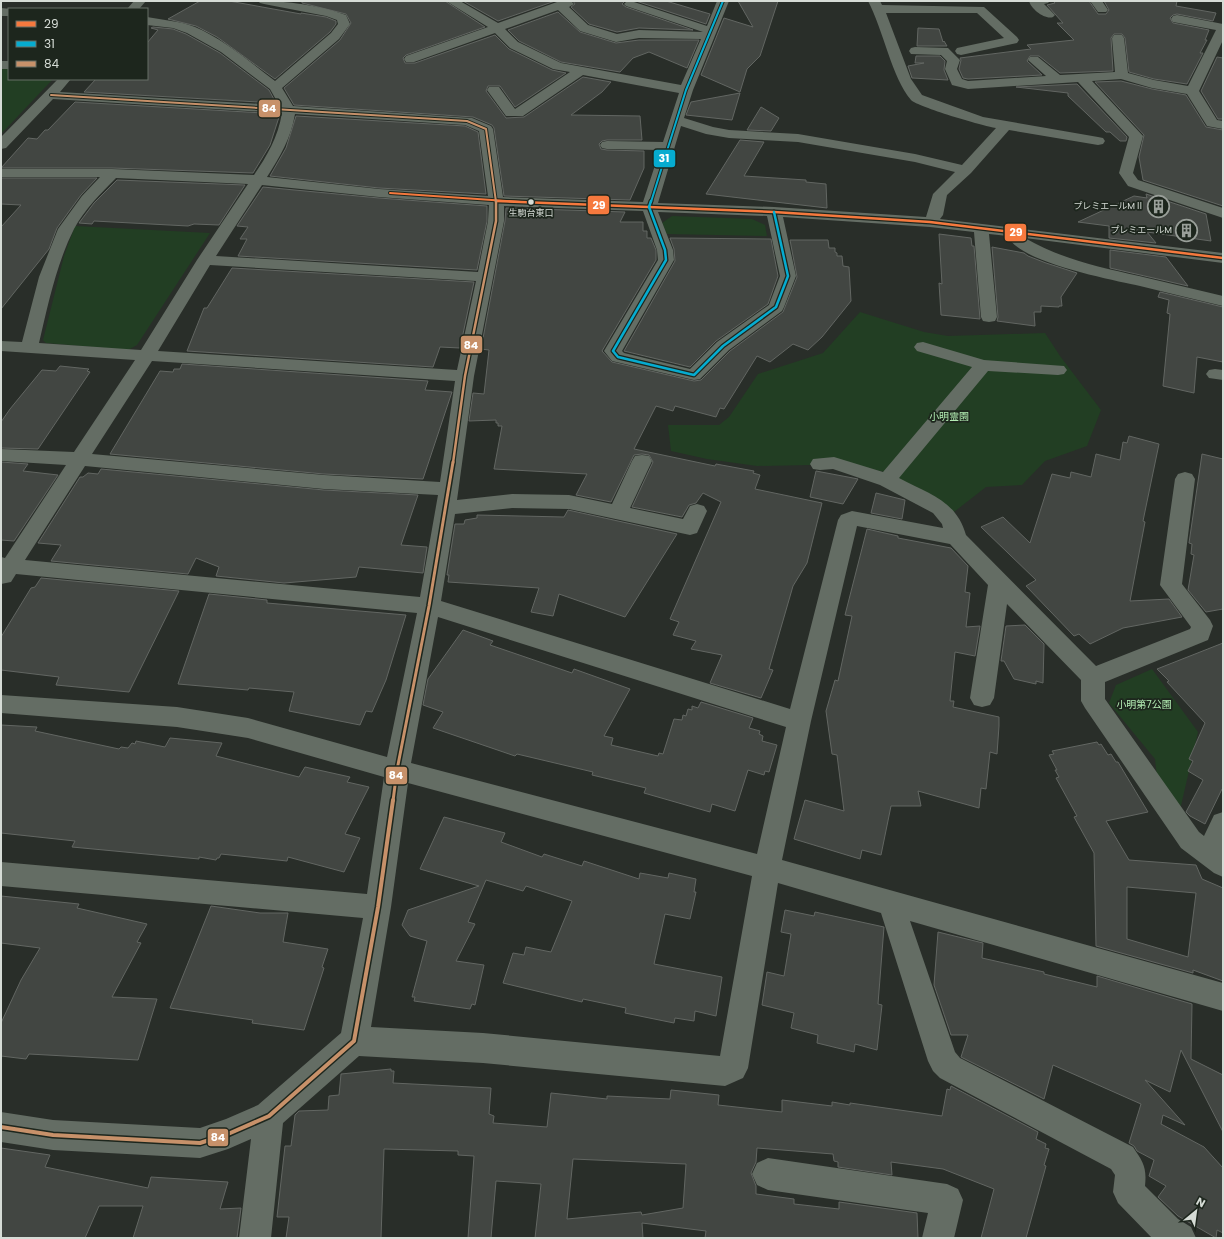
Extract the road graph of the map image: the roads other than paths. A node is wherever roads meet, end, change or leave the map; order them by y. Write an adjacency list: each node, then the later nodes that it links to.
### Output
1 (264, 1): 5 (street)
2 (452, 1): 12 (street)
3 (723, 1): 14 (street)
4 (1035, 2): 9 (street)
5 (287, 3): 25 (street)
6 (567, 3): 12 (street); 14 (street)
7 (630, 4): 14 (street)
8 (877, 5): 17 (street); 33 (street)
9 (1049, 15)
10 (1177, 18): 13 (street)
11 (148, 21): 25 (street)
12 (496, 27): 18 (street); 20 (street)
13 (1222, 27): 28 (street)
14 (709, 34): 27 (street)
15 (1118, 38): 21 (street)
16 (915, 51): 23 (street)
17 (961, 51)
18 (410, 59)
19 (1034, 60): 23 (street)
20 (580, 71): 26 (street); 27 (street)
21 (1122, 75): 22 (street); 28 (street)
22 (1082, 78): 23 (street); 45 (street)
23 (1057, 79)
24 (64, 80): 29 (street)
25 (275, 87): 30 (street)
26 (494, 90)
27 (686, 90): 31 (street)
28 (1192, 91): 32 (street)
29 (51, 95): 30 (street); 35 (street)
30 (288, 111): 41 (street); 42 (street)
31 (676, 120): 37 (street); 38 (street)
32 (1223, 125)
33 (1004, 127): 34 (street); 38 (street)
34 (1098, 141)
35 (1, 145)
36 (607, 145): 37 (street)
37 (668, 146): 43 (street)
38 (966, 170): 46 (street)
39 (1, 172): 40 (street)
40 (112, 173): 41 (street); 56 (street)
41 (259, 180): 42 (street); 50 (street)
42 (496, 201): 43 (street); 51 (street)
43 (649, 207): 44 (street); 44 (street)
44 (774, 212): 46 (street)
45 (1223, 213)
46 (930, 222): 47 (street)
47 (981, 228): 48 (street); 53 (street)
48 (1014, 232): 49 (street); 52 (street)
49 (1223, 258)
50 (205, 260): 51 (street); 57 (street)
51 (485, 277): 60 (street)
52 (1223, 301)
53 (989, 317)
54 (1, 346): 56 (street)
55 (923, 347): 58 (street)
56 (29, 348): 57 (street)
57 (146, 356): 60 (street); 62 (street)
58 (984, 364): 59 (street); 66 (street)
59 (1058, 370)
60 (465, 376): 67 (street)
61 (1, 455): 62 (street)
62 (80, 459): 67 (street); 71 (street)
63 (642, 461): 68 (street)
64 (820, 464): 66 (street)
65 (1185, 479): 74 (street)
66 (887, 480): 70 (street)
67 (447, 498): 68 (street); 73 (street)
68 (618, 512): 69 (street)
69 (693, 520)
70 (956, 538): 72 (street); 77 (street)
71 (4, 570): 73 (street)
72 (999, 583): 74 (street); 75 (street)
73 (429, 606): 77 (street); 78 (street)
74 (1092, 677): 80 (street)
75 (982, 698)
76 (1, 704): 78 (street)
77 (799, 720): 81 (street)
78 (397, 770): 81 (street); 84 (street)
79 (1223, 823): 80 (street)
80 (1215, 860)
81 (767, 868): 83 (street); 86 (street)
82 (1, 874): 84 (street)
83 (892, 903): 85 (street); 92 (street)
84 (378, 907): 86 (street)
85 (1223, 997)
86 (354, 1042): 87 (street)
87 (269, 1116): 88 (street); 90 (street)
88 (1, 1127)
89 (768, 1174): 91 (street)
90 (255, 1238)
91 (938, 1238)
92 (1180, 1238)

